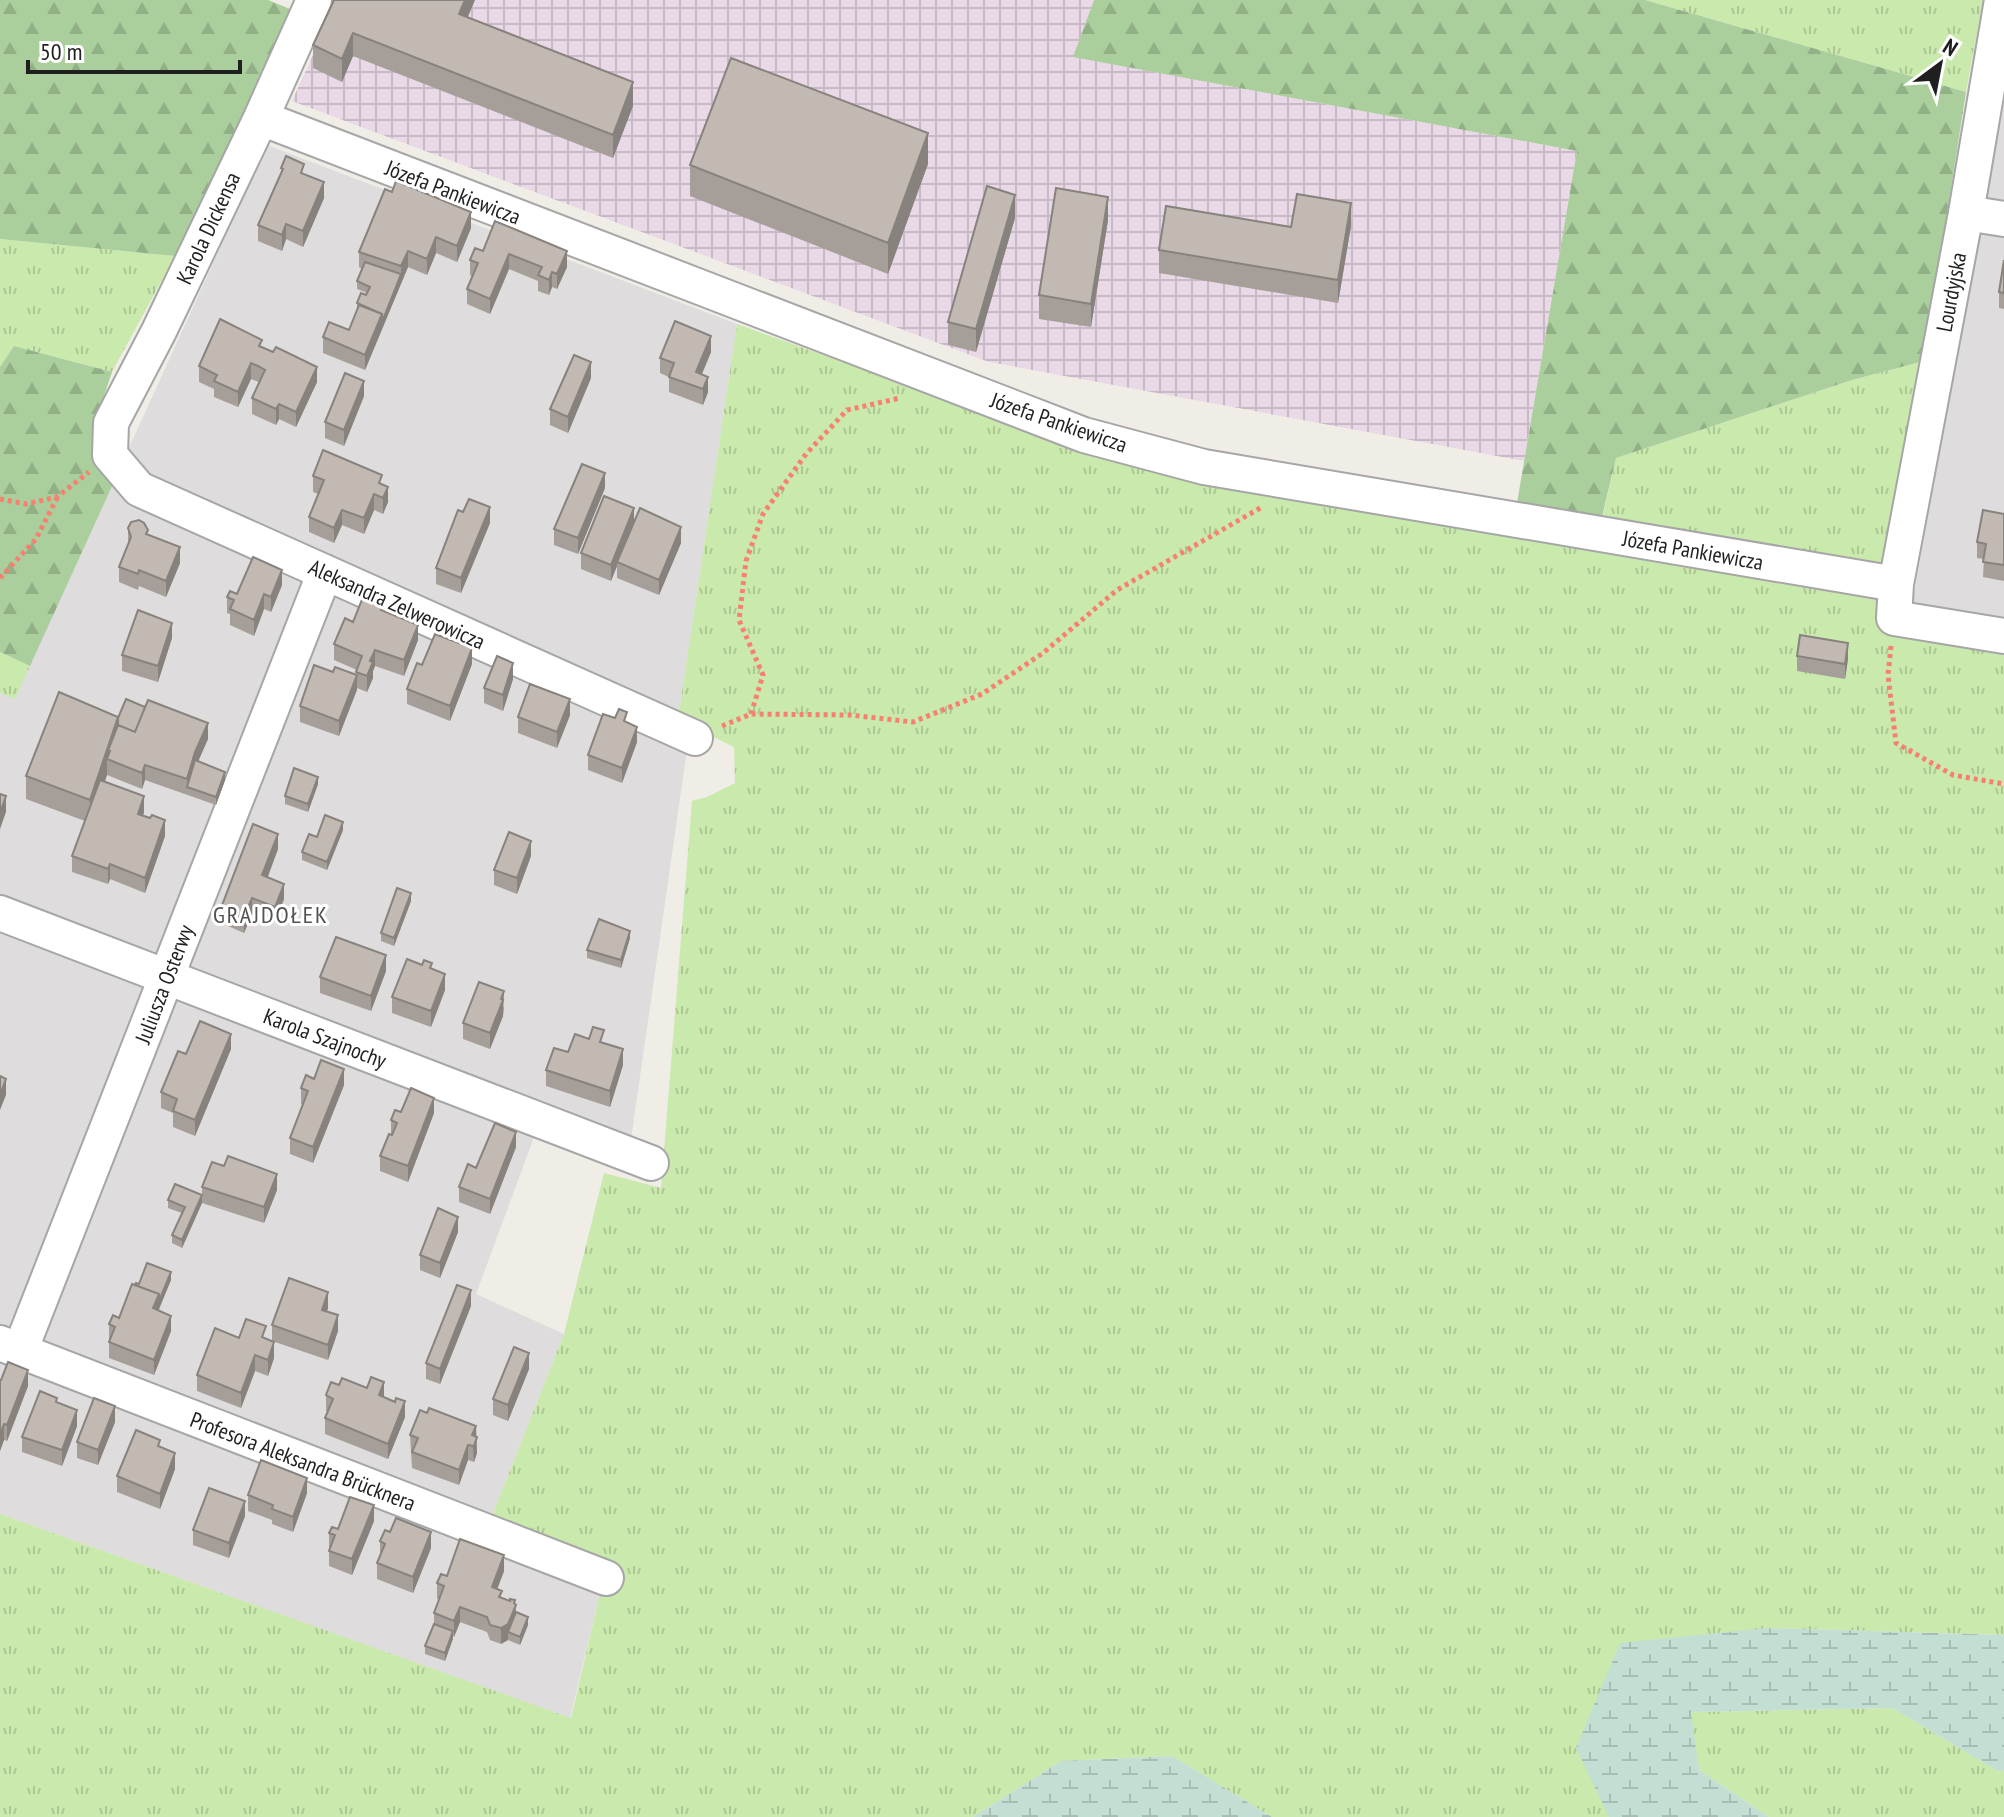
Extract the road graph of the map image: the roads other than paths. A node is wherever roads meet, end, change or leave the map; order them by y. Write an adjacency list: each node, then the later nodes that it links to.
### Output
1 (314, 0): 3 (street, Karola Dickensa)
2 (2002, 0): 4 (street, Lourdyjska)
3 (261, 118): 6 (street, Karola Dickensa); 8 (street, Józefa Pankiewicza)
4 (1966, 213): 5 (street); 8 (street, Lourdyjska)
5 (2004, 219)
6 (110, 455): 7 (street, Aleksandra Zelwerowicza)
7 (325, 572): 10 (street, Aleksandra Zelwerowicza); 12 (street, Juliusza Osterwy)
8 (1896, 584): 9 (street, Lourdyjska)
9 (2004, 636)
10 (695, 738)
11 (0, 913): 12 (street, Karola Szajnochy)
12 (167, 977): 13 (street, Karola Szajnochy); 14 (street, Juliusza Osterwy)
13 (651, 1163)
14 (10, 1347): 15 (street, Profesora Aleksandra Brücknera)
15 (606, 1578)

